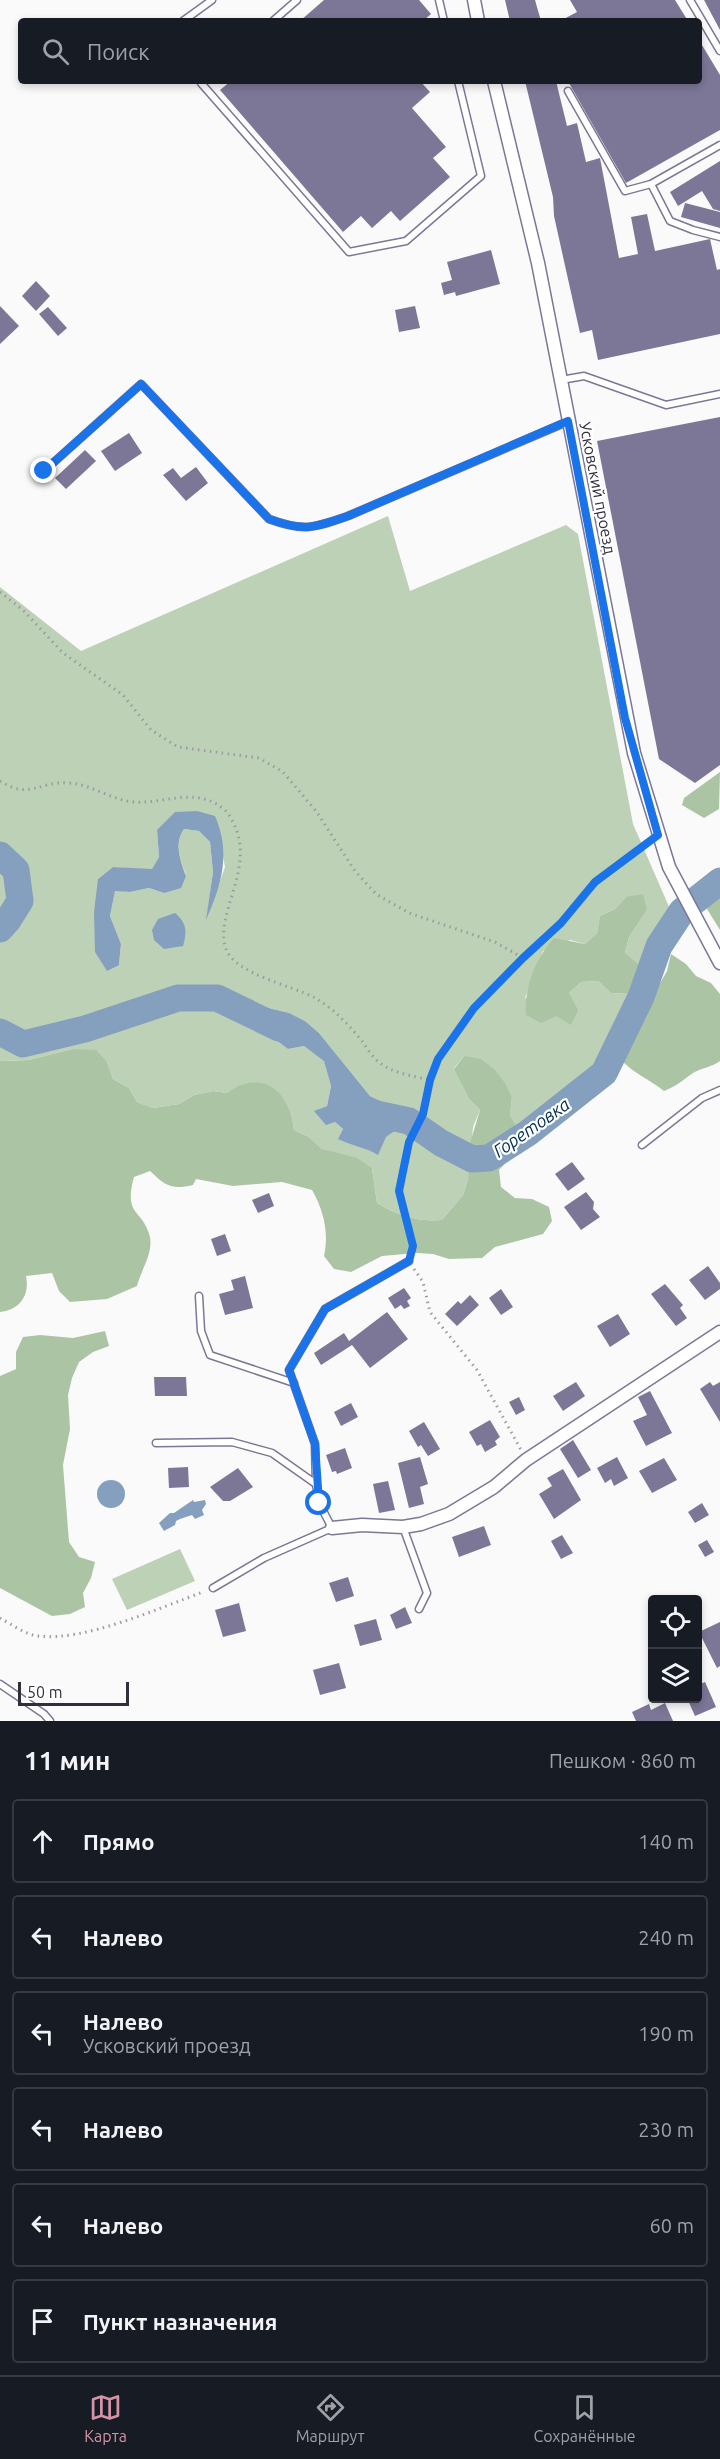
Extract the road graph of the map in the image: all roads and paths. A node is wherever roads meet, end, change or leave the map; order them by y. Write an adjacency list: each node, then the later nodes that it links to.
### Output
1 (297, 0): 7 (lane)
2 (439, 0): 8 (lane)
3 (474, 0): 9 (street)
4 (690, 0): 10 (lane)
5 (207, 1): 6 (lane)
6 (187, 18)
7 (276, 18)
8 (443, 18)
9 (477, 18)
10 (701, 18)
11 (702, 20): 12 (lane)
12 (720, 51)
13 (202, 84): 14 (lane)
14 (459, 84)
15 (495, 84): 20 (street, Усковский проезд)
16 (568, 91): 18 (lane)
17 (720, 145): 18 (lane)
18 (651, 184): 19 (lane)
19 (720, 237)
20 (561, 380): 21 (lane); 22 (street, Усковский проезд)
21 (720, 394)
22 (568, 421): 23 (lane); 26 (street, Усковский проезд)
23 (44, 471)
24 (0, 592): 27 (path)
25 (0, 781): 29 (path)
26 (658, 835): 27 (path); 28 (street, Усковский проезд)
27 (523, 958): 29 (path)
28 (720, 963)
29 (430, 1080): 32 (path)
30 (720, 1090): 31 (lane)
31 (642, 1145)
32 (409, 1261): 35 (lane); 37 (path)
33 (199, 1296): 35 (lane)
34 (720, 1332): 37 (street)
35 (294, 1383): 38 (lane)
36 (156, 1443): 38 (lane)
37 (526, 1460): 40 (street)
38 (316, 1484): 39 (lane)
39 (332, 1527): 40 (street); 41 (lane)
40 (403, 1527): 42 (lane)
41 (213, 1588): 43 (path)
42 (419, 1609)
43 (0, 1618)
44 (0, 1684): 45 (lane)
45 (50, 1721)

